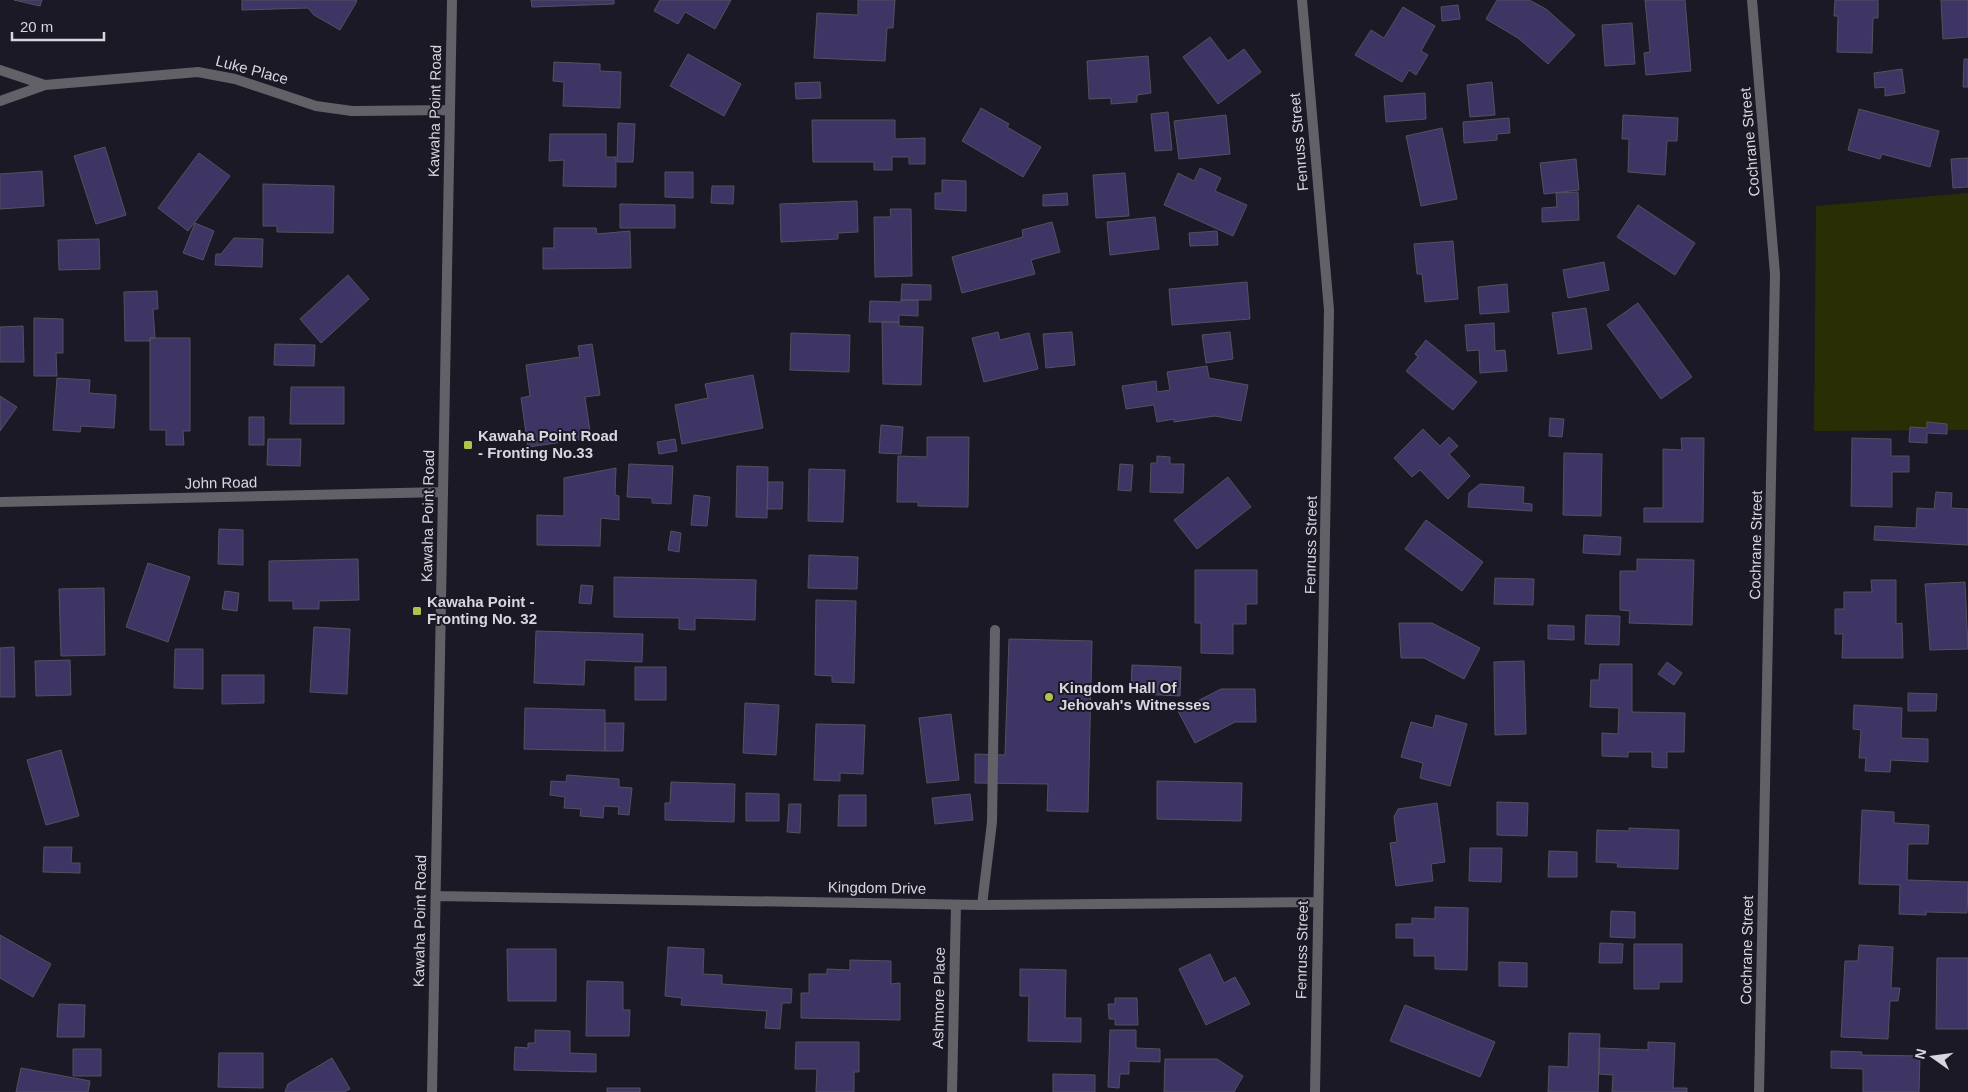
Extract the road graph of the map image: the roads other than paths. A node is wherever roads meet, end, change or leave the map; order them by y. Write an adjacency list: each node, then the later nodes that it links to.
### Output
1 (452, 0): 7 (street, Kawaha Point Road)
2 (1302, 0): 12 (street, Fenruss Street)
3 (1752, 0): 18 (street, Cochrane Street)
4 (0, 70): 5 (street, Luke Place)
5 (45, 85): 6 (street, Luke Place); 7 (street, Luke Place)
6 (0, 101)
7 (450, 110): 8 (street, Kawaha Point Road)
8 (443, 492): 9 (street, John Road); 11 (street, Kawaha Point Road)
9 (0, 502)
10 (995, 630): 14 (street)
11 (436, 896): 13 (street, Kingdom Drive); 15 (street, Kawaha Point Road)
12 (1318, 902): 14 (street, Kingdom Drive); 17 (street, Fenruss Street)
13 (956, 905): 14 (street, Kingdom Drive); 16 (street, Ashmore Place)
14 (982, 905)
15 (432, 1092)
16 (952, 1092)
17 (1315, 1092)
18 (1759, 1092)

